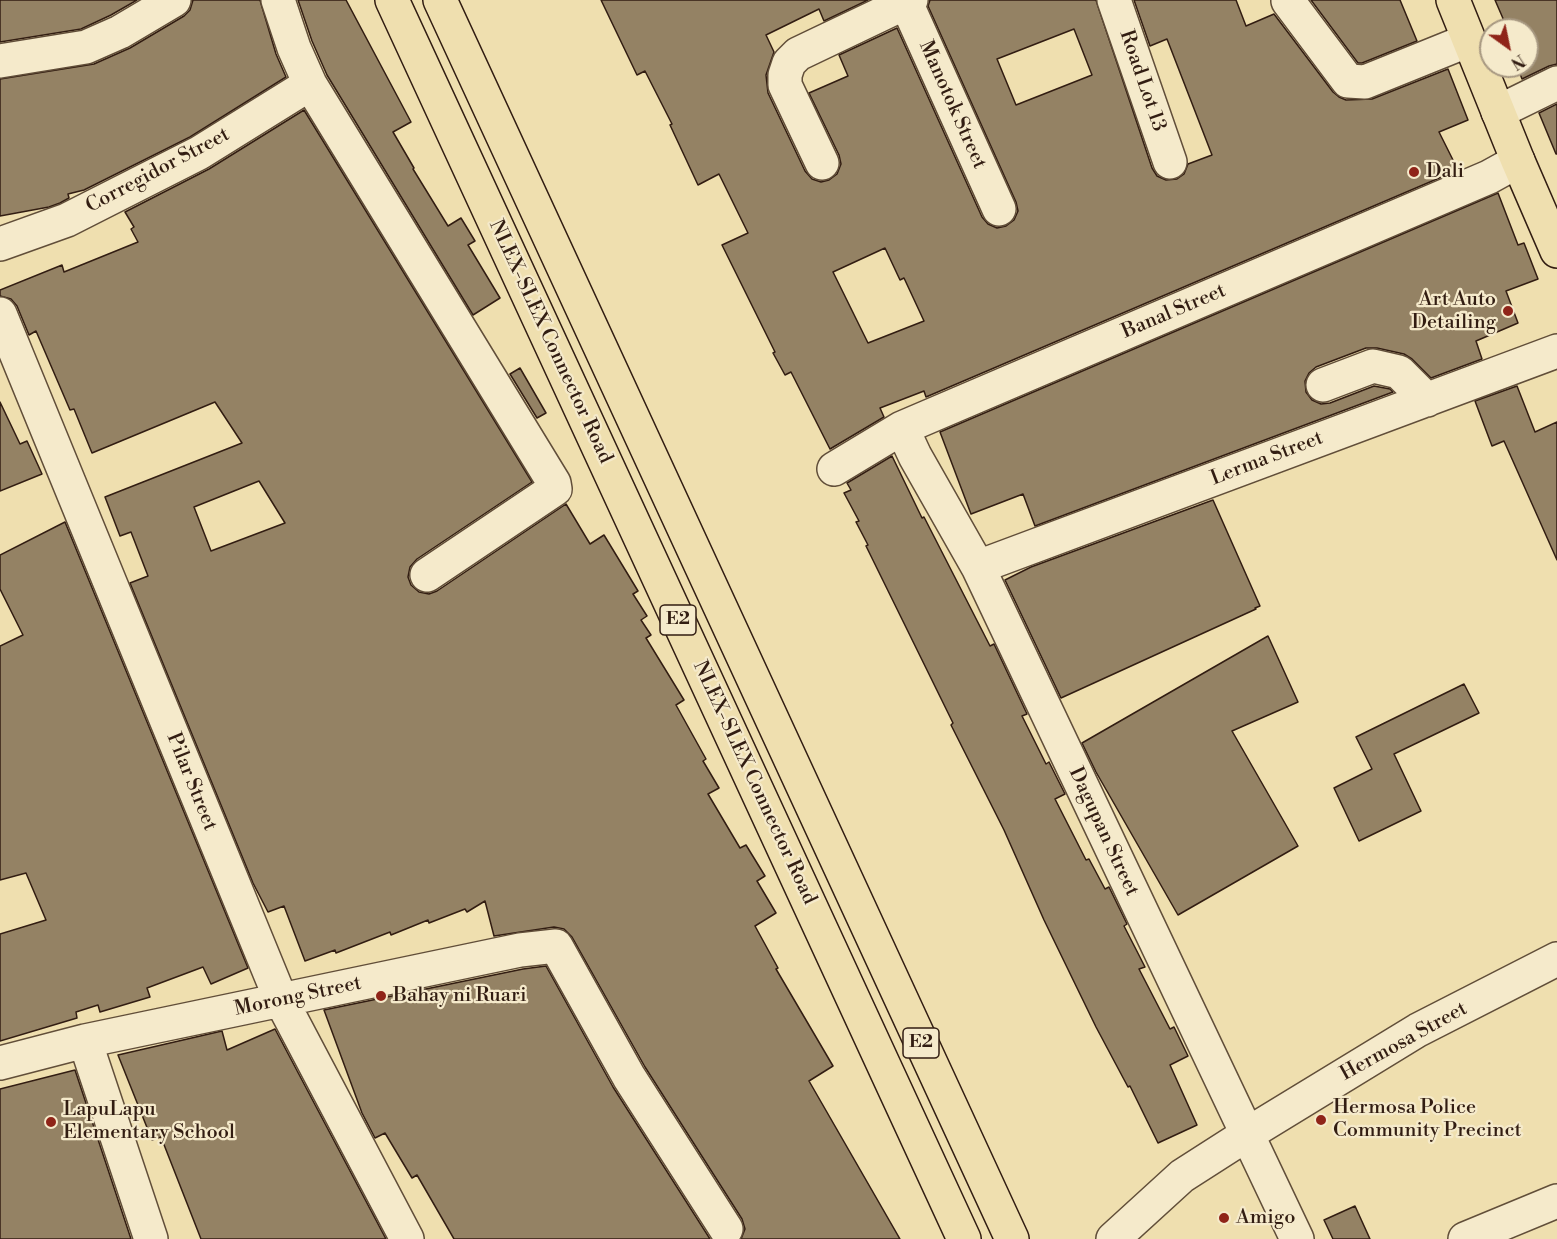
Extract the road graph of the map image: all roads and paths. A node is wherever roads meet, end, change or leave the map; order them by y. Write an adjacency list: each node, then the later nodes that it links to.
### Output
1 (174, 0): 10 (street)
2 (278, 0): 12 (street)
3 (392, 0): 37 (main road, NLEX-SLEX Connector Road / E2)
4 (440, 0): 38 (main road, E2)
5 (1114, 0): 15 (street, Road Lot 13)
6 (1453, 0): 9 (main road)
7 (907, 1): 16 (street); 17 (street, Manotok Street)
8 (1288, 1): 9 (street)
9 (1469, 40): 13 (main road)
10 (0, 61)
11 (1557, 83): 13 (street)
12 (310, 84): 18 (street, Corregidor Street); 27 (street)
13 (1498, 112): 14 (main road)
14 (1518, 161): 19 (main road); 24 (street, Banal Street)
15 (1170, 162)
16 (822, 163)
17 (999, 209)
18 (0, 244)
19 (1557, 251)
20 (0, 314): 29 (street, Pilar Street)
21 (1557, 351): 23 (street, Lerma Street)
22 (1323, 385): 23 (street)
23 (1427, 400): 26 (street, Lerma Street)
24 (902, 428): 25 (street, Banal Street); 26 (street, Dagupan Street)
25 (834, 470)
26 (978, 567): 32 (street, Dagupan Street)
27 (428, 575)
28 (1557, 959): 32 (street, Hermosa Street)
29 (281, 1000): 30 (street, Morong Street); 34 (street, Morong Street); 36 (street, Pilar Street)
30 (85, 1041): 31 (street, Morong Street); 35 (street)
31 (0, 1063)
32 (1246, 1135): 39 (street, Hermosa Street); 40 (street, Dagupan Street)
33 (1557, 1201): 41 (street)
34 (726, 1229)
35 (152, 1239)
36 (407, 1239)
37 (964, 1239)
38 (1012, 1239)
39 (1113, 1239)
40 (1297, 1239)
41 (1465, 1239)

